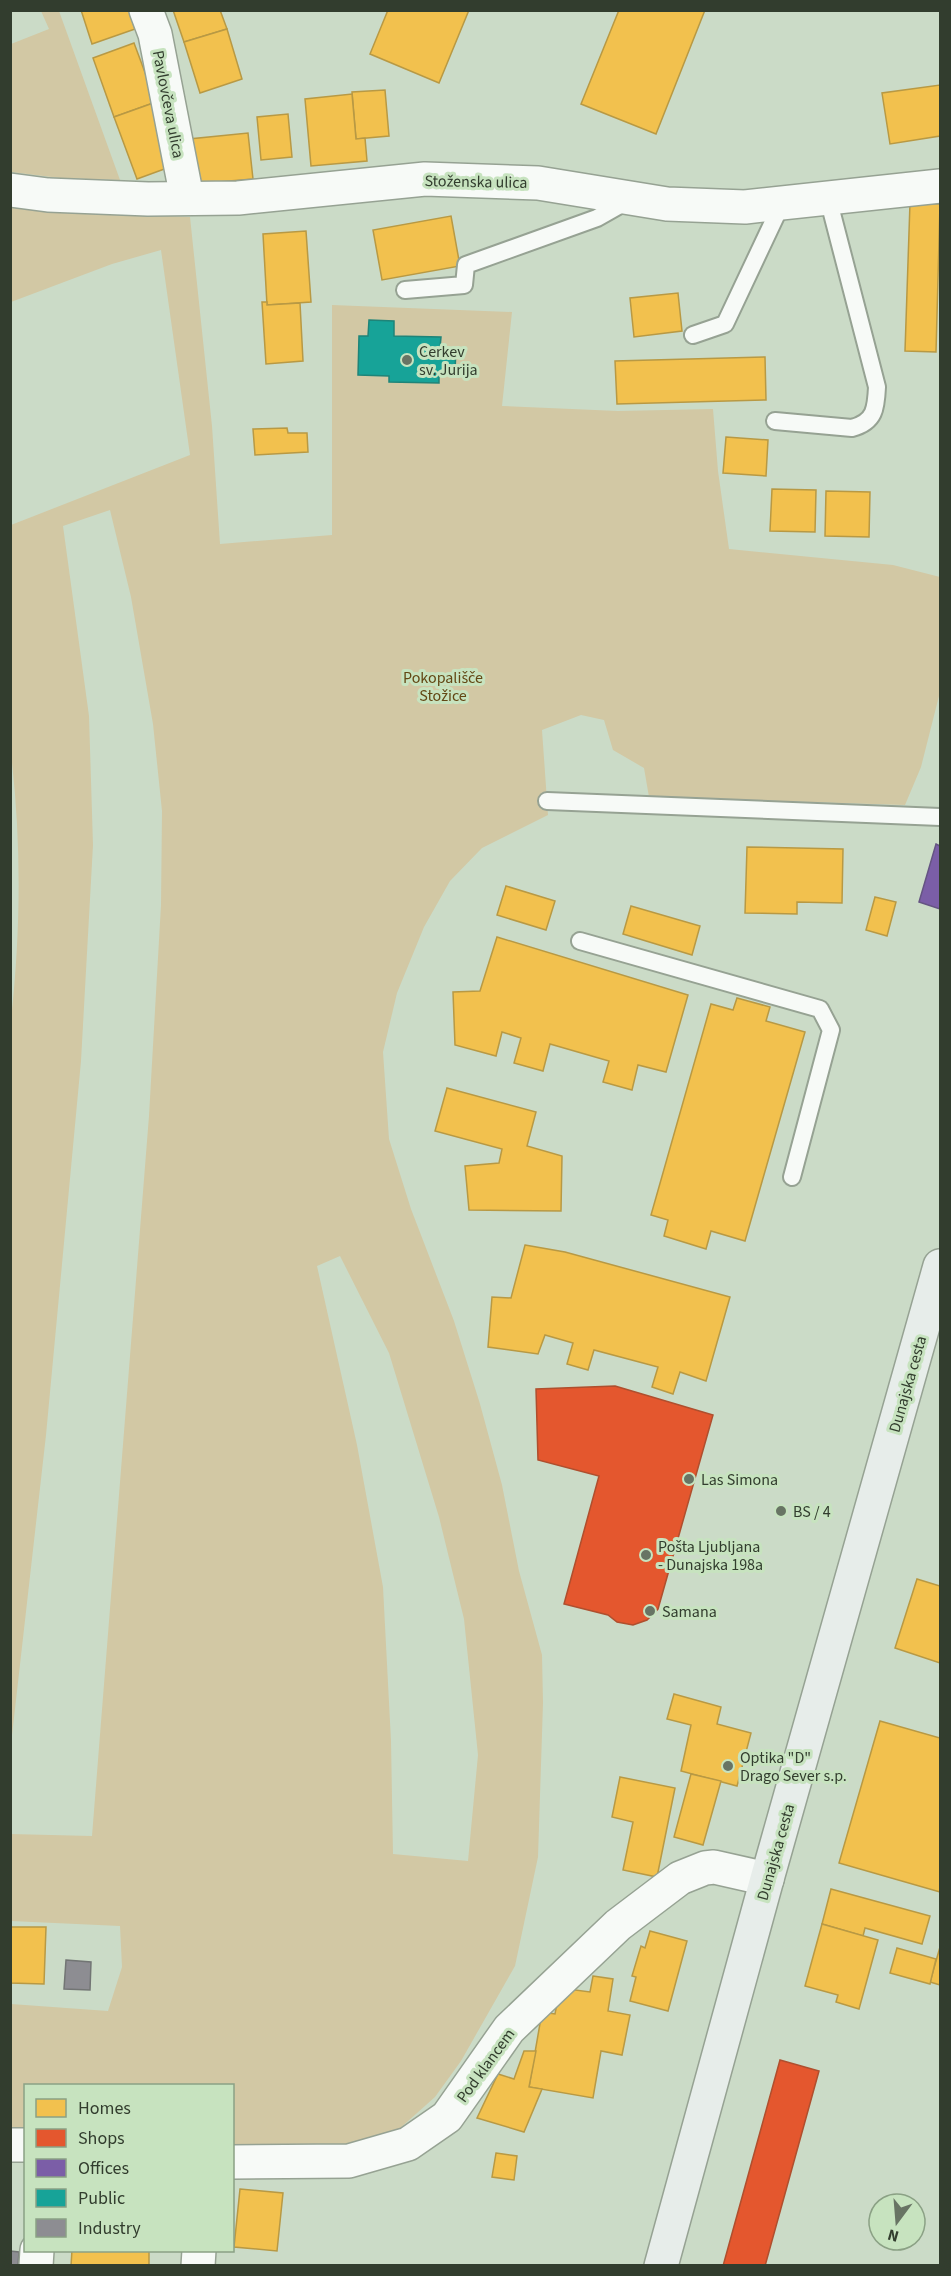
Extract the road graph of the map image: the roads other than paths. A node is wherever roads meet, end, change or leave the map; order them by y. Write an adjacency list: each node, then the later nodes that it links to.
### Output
1 (146, 10): 4 (street, Pavlovčeva ulica)
2 (940, 186): 5 (street, Stoženska ulica)
3 (10, 190): 4 (street, Stoženska ulica)
4 (187, 198): 6 (street, Stoženska ulica)
5 (828, 198): 7 (street, Stoženska ulica); 10 (lane)
6 (630, 200): 7 (street, Stoženska ulica); 8 (lane)
7 (782, 203): 9 (lane)
8 (405, 290)
9 (693, 335)
10 (775, 421)
11 (547, 801): 12 (lane)
12 (940, 817)
13 (580, 941): 14 (lane)
14 (792, 1177)
15 (940, 1266): 16 (main road, Dunajska cesta)
16 (767, 1879): 17 (street, Pod klancem); 18 (main road, Dunajska cesta)
17 (234, 2162)
18 (661, 2265)

